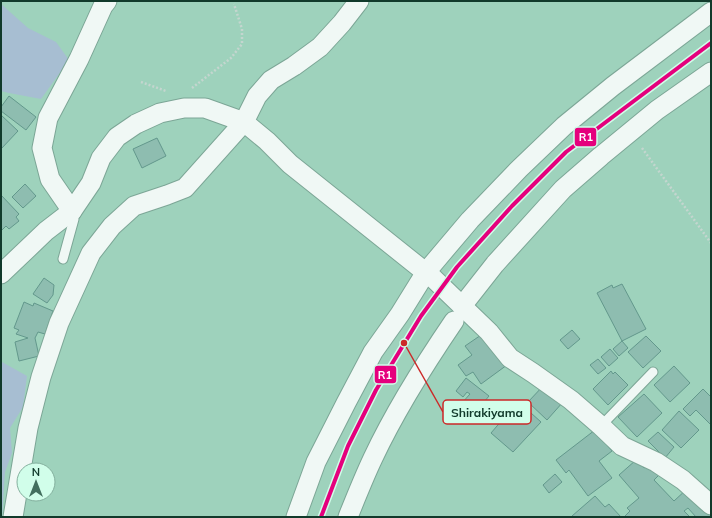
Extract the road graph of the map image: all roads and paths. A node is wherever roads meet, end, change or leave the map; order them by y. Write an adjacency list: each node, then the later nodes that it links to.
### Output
1 (360, 1): 9 (street)
2 (103, 3): 11 (street)
3 (234, 4): 8 (path)
4 (711, 12): 14 (street)
5 (711, 72): 10 (street)
6 (141, 82): 7 (path)
7 (172, 91)
8 (184, 108): 9 (street); 11 (street)
9 (244, 122): 14 (street); 20 (street)
10 (630, 132): 12 (path); 16 (street)
11 (72, 211): 13 (lane); 15 (street)
12 (711, 243)
13 (62, 259)
14 (426, 272): 16 (street); 21 (street)
15 (1, 274)
16 (458, 314): 18 (street); 22 (street)
17 (653, 372): 18 (lane)
18 (600, 426): 19 (street)
19 (711, 505)
20 (13, 517)
21 (296, 517)
22 (348, 517)

